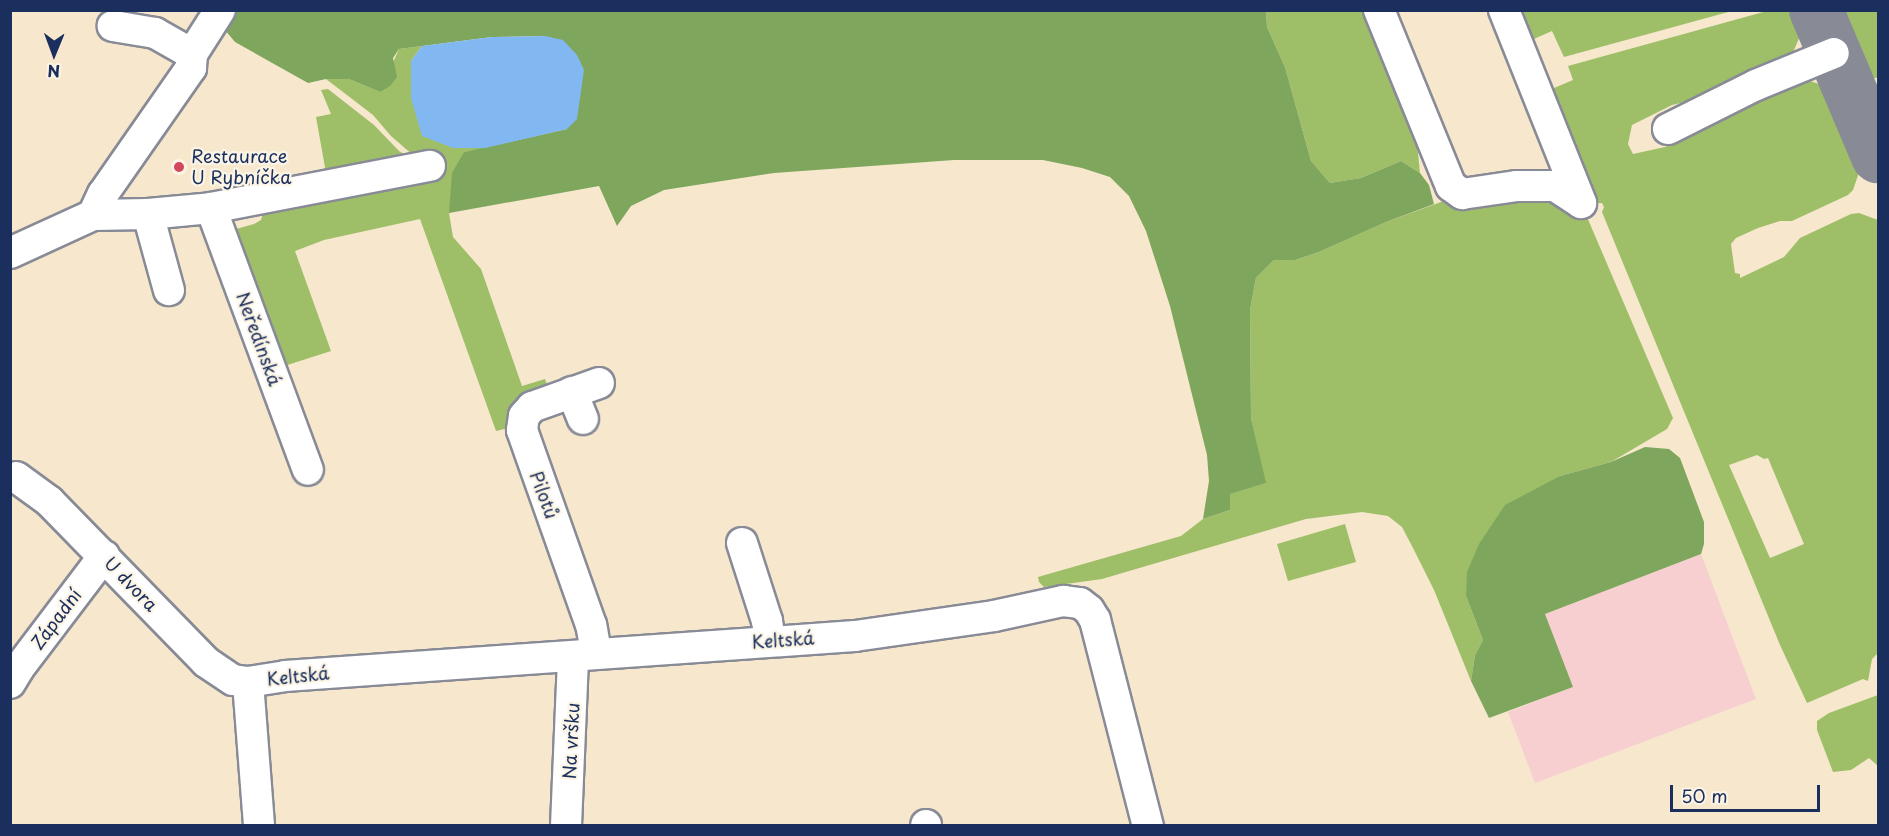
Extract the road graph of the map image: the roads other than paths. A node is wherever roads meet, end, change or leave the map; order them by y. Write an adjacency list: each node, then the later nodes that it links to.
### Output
1 (220, 10): 6 (street)
2 (1379, 10): 3 (street)
3 (1503, 10)
4 (113, 26): 6 (street)
5 (1834, 53): 7 (street)
6 (192, 54): 11 (street)
7 (1668, 129)
8 (430, 166): 9 (street)
9 (211, 208): 10 (street); 15 (street, Neředínská)
10 (148, 214): 11 (street); 13 (street)
11 (93, 215): 12 (street)
12 (10, 253)
13 (170, 290)
14 (584, 398): 20 (street, Pilotů)
15 (308, 470)
16 (16, 477): 18 (street, U dvora)
17 (742, 543): 19 (street)
18 (104, 556): 21 (street, U dvora); 22 (street, Západní)
19 (770, 641): 20 (street, Keltská); 25 (street, Keltská)
20 (585, 655): 21 (street, Keltská); 24 (street, Na vršku)
21 (248, 682): 23 (street)
22 (10, 683)
23 (259, 825)
24 (566, 825)
25 (1148, 825)

